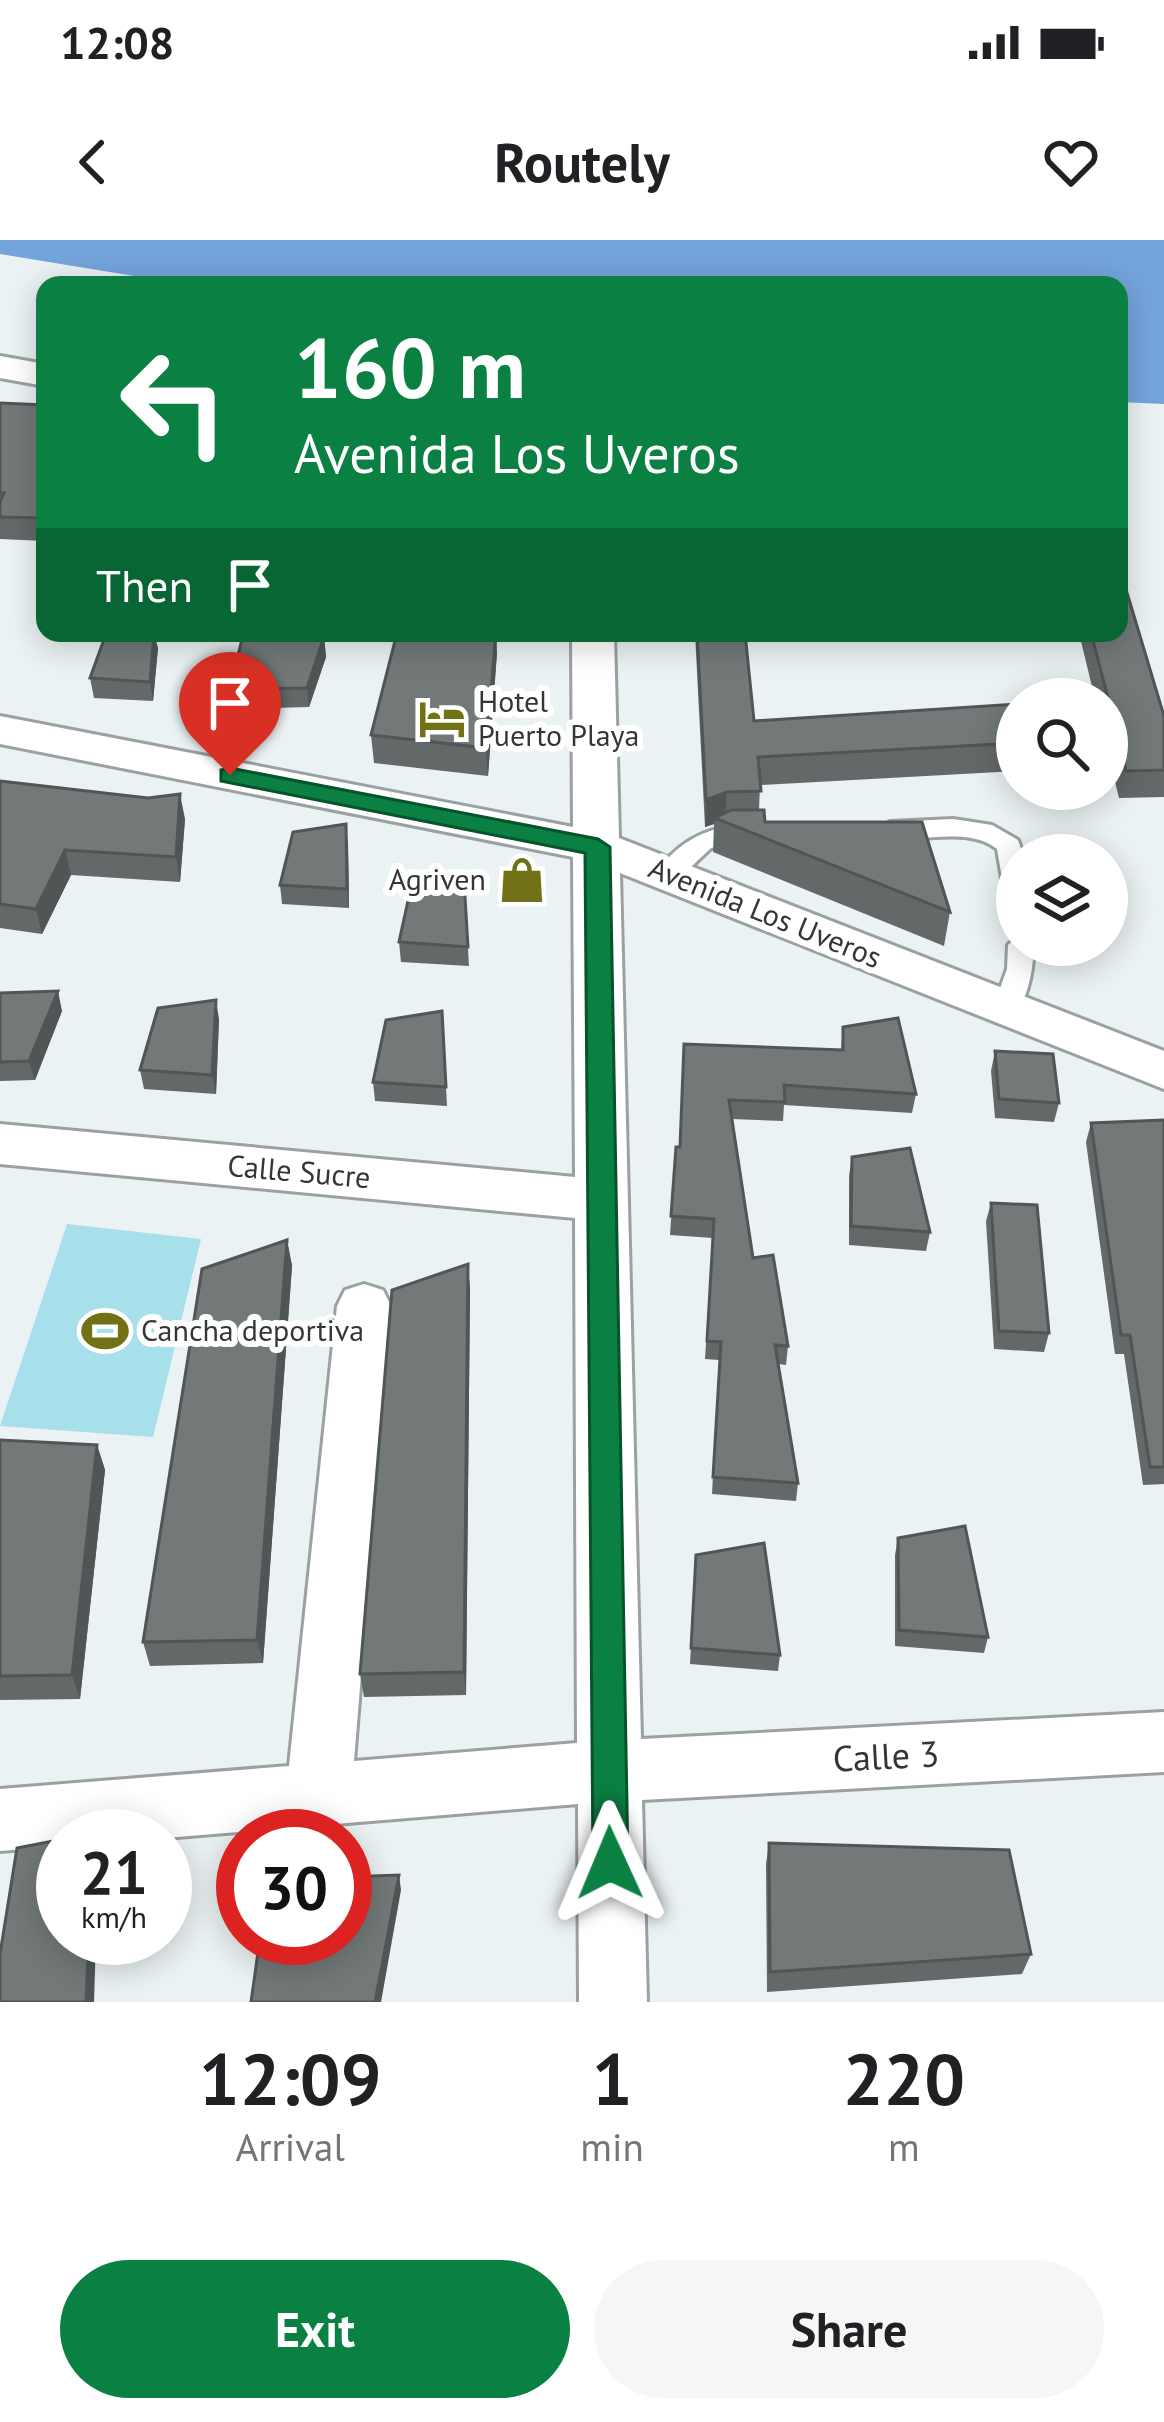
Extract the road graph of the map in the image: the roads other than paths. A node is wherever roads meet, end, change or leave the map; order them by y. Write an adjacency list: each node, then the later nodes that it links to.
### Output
1 (36, 341): 2 (street)
2 (1, 344): 3 (street)
3 (36, 369)
4 (593, 642): 9 (street)
5 (0, 730): 9 (street, Avenida Los Uveros)
6 (860, 830): 8 (lane)
7 (770, 832): 10 (lane)
8 (996, 835)
9 (598, 847): 10 (street, Avenida Los Uveros); 15 (street)
10 (667, 874): 12 (street, Avenida Los Uveros)
11 (1021, 966): 12 (lane)
12 (1006, 1008): 13 (street, Avenida Los Uveros)
13 (1164, 1071)
14 (0, 1144): 15 (street, Calle Sucre)
15 (598, 1200): 18 (street)
16 (364, 1306): 19 (street)
17 (1164, 1742): 18 (street, Calle 3)
18 (608, 1771): 19 (street, Calle 3); 21 (street)
19 (317, 1795): 20 (street, Calle 3)
20 (0, 1820)
21 (614, 2002)

